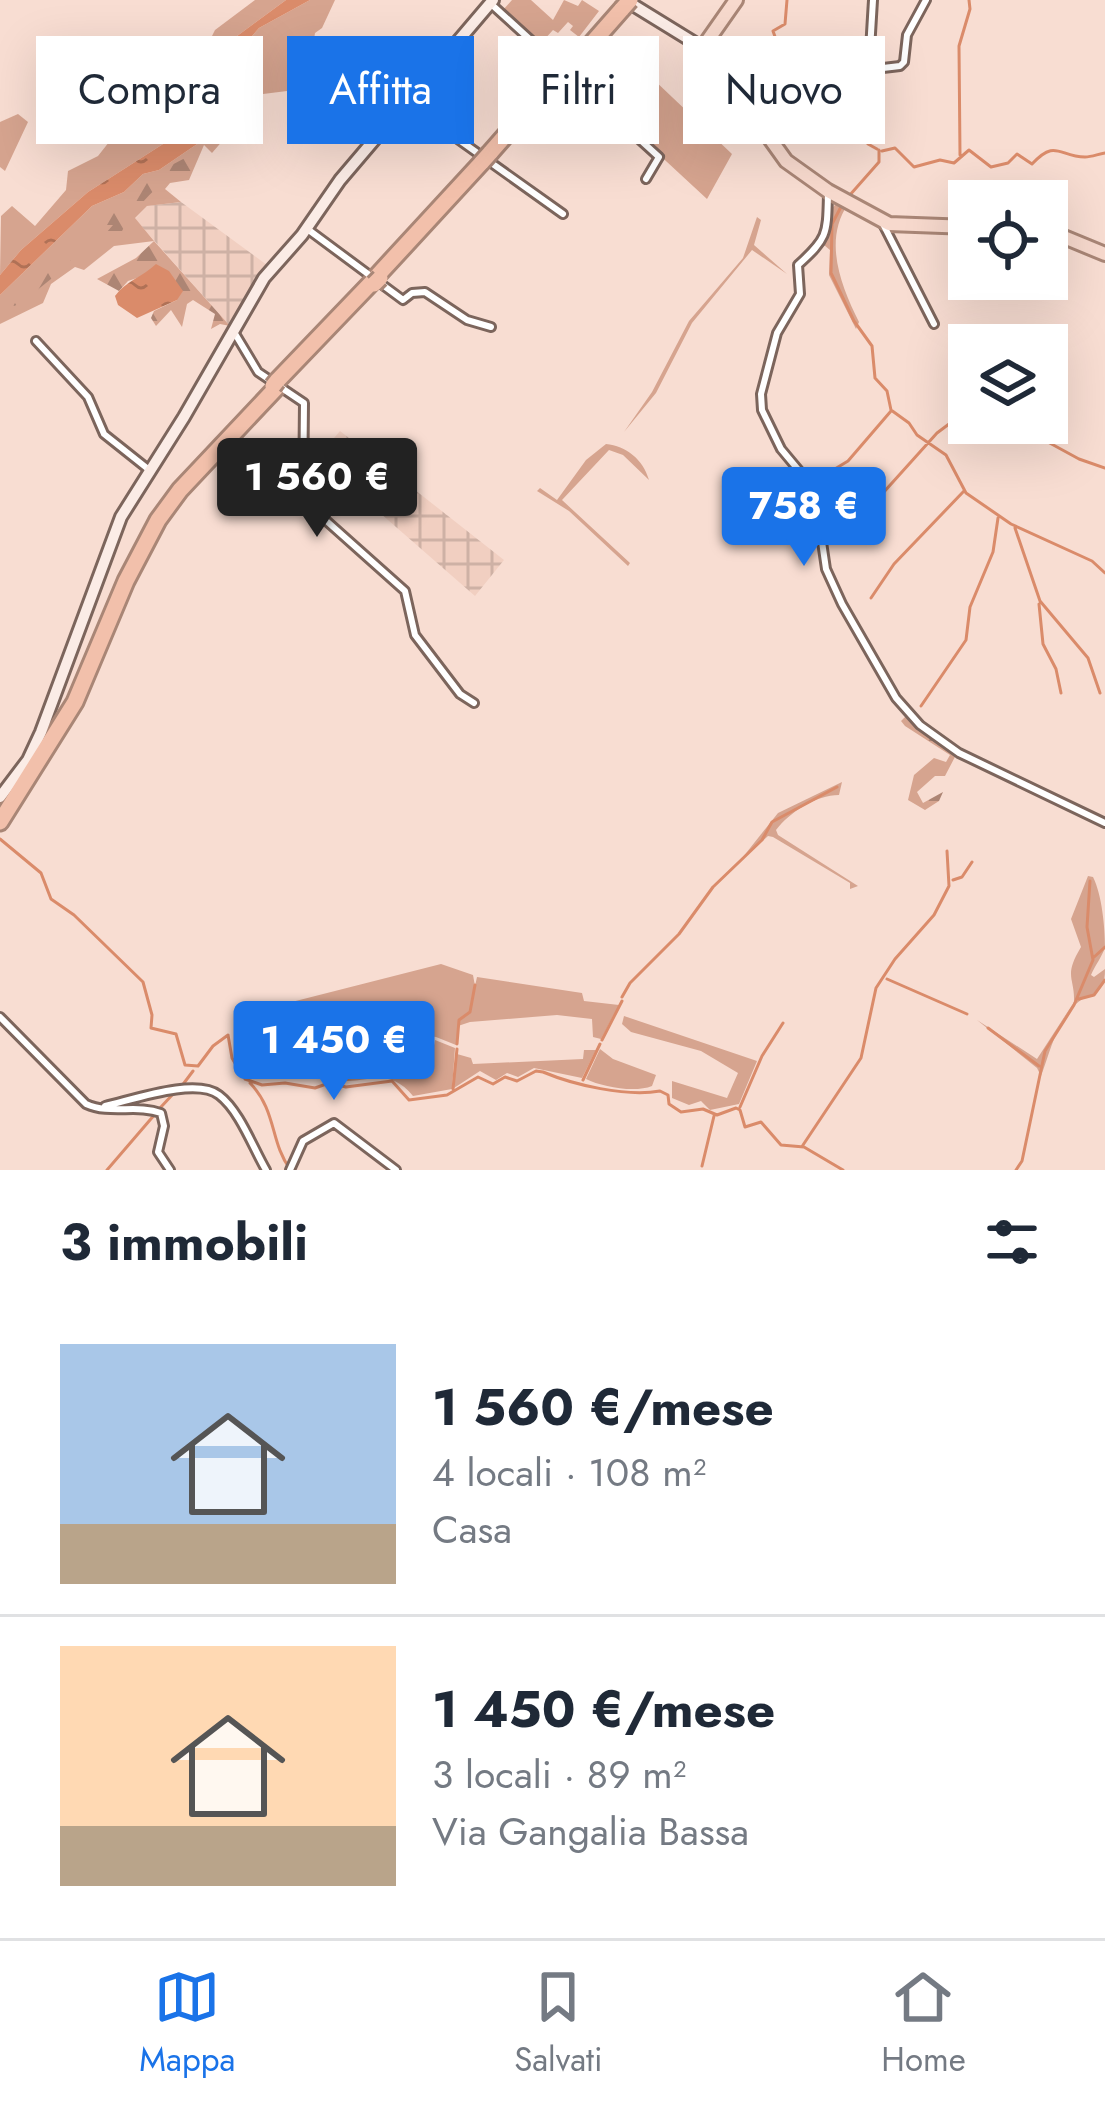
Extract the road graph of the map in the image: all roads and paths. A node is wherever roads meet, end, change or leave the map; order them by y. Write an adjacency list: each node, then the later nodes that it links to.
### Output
1 (736, 0): 8 (main road)
2 (873, 0): 9 (street)
3 (926, 0): 10 (street)
4 (491, 1): 6 (main road); 14 (street)
5 (625, 3): 7 (main road); 29 (highway)
6 (462, 36)
7 (687, 36)
8 (718, 36)
9 (871, 36)
10 (885, 67)
11 (370, 144): 19 (main road)
12 (465, 144): 16 (street)
13 (775, 144): 15 (main road)
14 (646, 179)
15 (828, 190): 17 (main road); 30 (street)
16 (563, 214)
17 (882, 221): 18 (main road); 22 (street)
18 (948, 226)
19 (306, 228): 23 (street); 24 (main road)
20 (1068, 239): 21 (main road)
21 (1105, 254)
22 (934, 324)
23 (490, 327)
24 (234, 332): 26 (main road); 27 (street)
25 (37, 341): 26 (street)
26 (148, 469): 28 (main road)
27 (474, 703)
28 (0, 796)
29 (0, 819)
30 (1105, 823)
31 (0, 1017): 32 (street)
32 (98, 1109): 34 (street); 35 (street)
33 (291, 1168): 36 (street)
34 (170, 1170)
35 (266, 1170)
36 (396, 1170)

